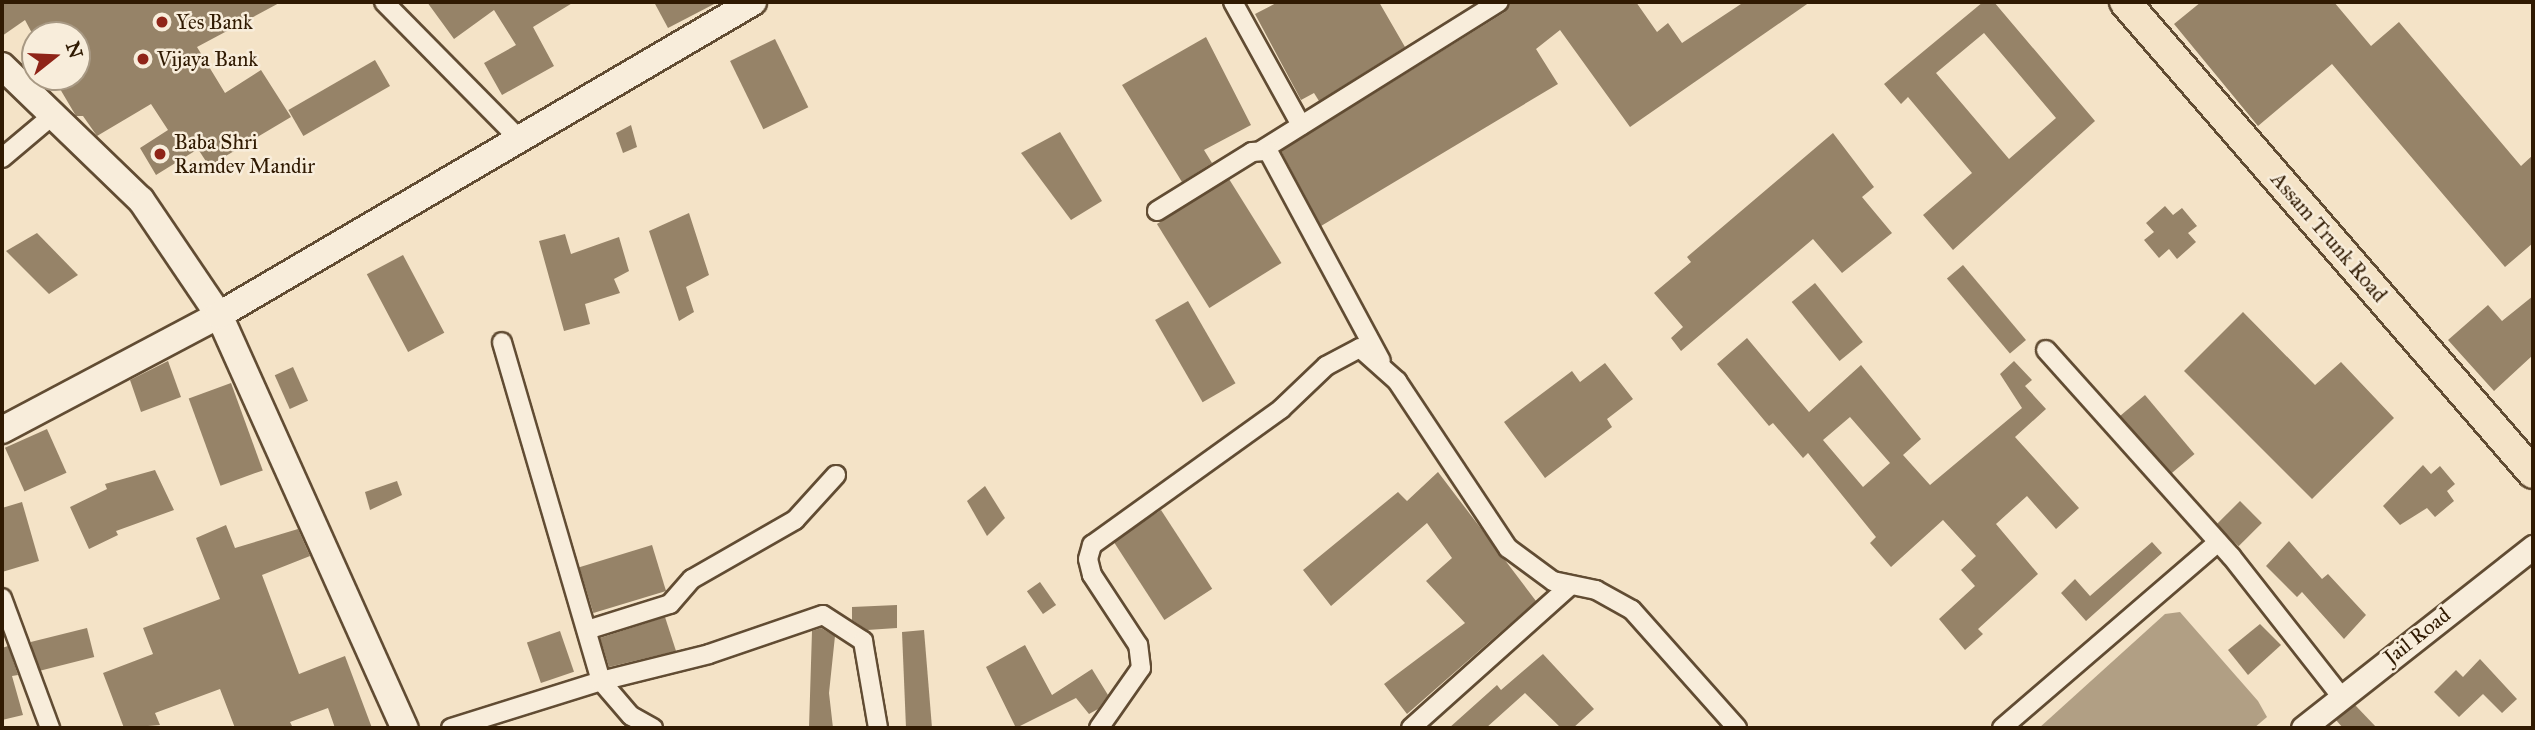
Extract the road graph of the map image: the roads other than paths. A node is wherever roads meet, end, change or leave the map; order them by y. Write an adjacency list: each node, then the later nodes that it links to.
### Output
1 (384, 2): 9 (street)
2 (753, 2): 9 (main road)
3 (1233, 2): 8 (street)
4 (1499, 2): 8 (street)
5 (2125, 2): 18 (main road, Assam Trunk Road)
6 (2, 66): 7 (main road)
7 (53, 115): 11 (street); 13 (main road)
8 (1301, 125): 10 (street)
9 (517, 137): 13 (main road)
10 (1262, 150): 12 (street); 16 (street)
11 (2, 158)
12 (1157, 211)
13 (219, 315): 17 (main road); 28 (main road)
14 (502, 342): 24 (street)
15 (2046, 350): 20 (street)
16 (1383, 365): 22 (street); 32 (street)
17 (2, 430)
18 (2533, 473)
19 (836, 475): 24 (street)
20 (2218, 542): 26 (street); 35 (street)
21 (2533, 547): 26 (street, Jail Road)
22 (1570, 586): 33 (street); 34 (street)
23 (2, 598): 27 (street)
24 (587, 630): 25 (street)
25 (601, 681): 29 (street); 30 (street); 31 (street)
26 (2340, 695): 36 (street, Jail Road)
27 (50, 728)
28 (405, 728)
29 (451, 728)
30 (653, 728)
31 (877, 728)
32 (1099, 728)
33 (1411, 728)
34 (1737, 728)
35 (2002, 728)
36 (2302, 728)

